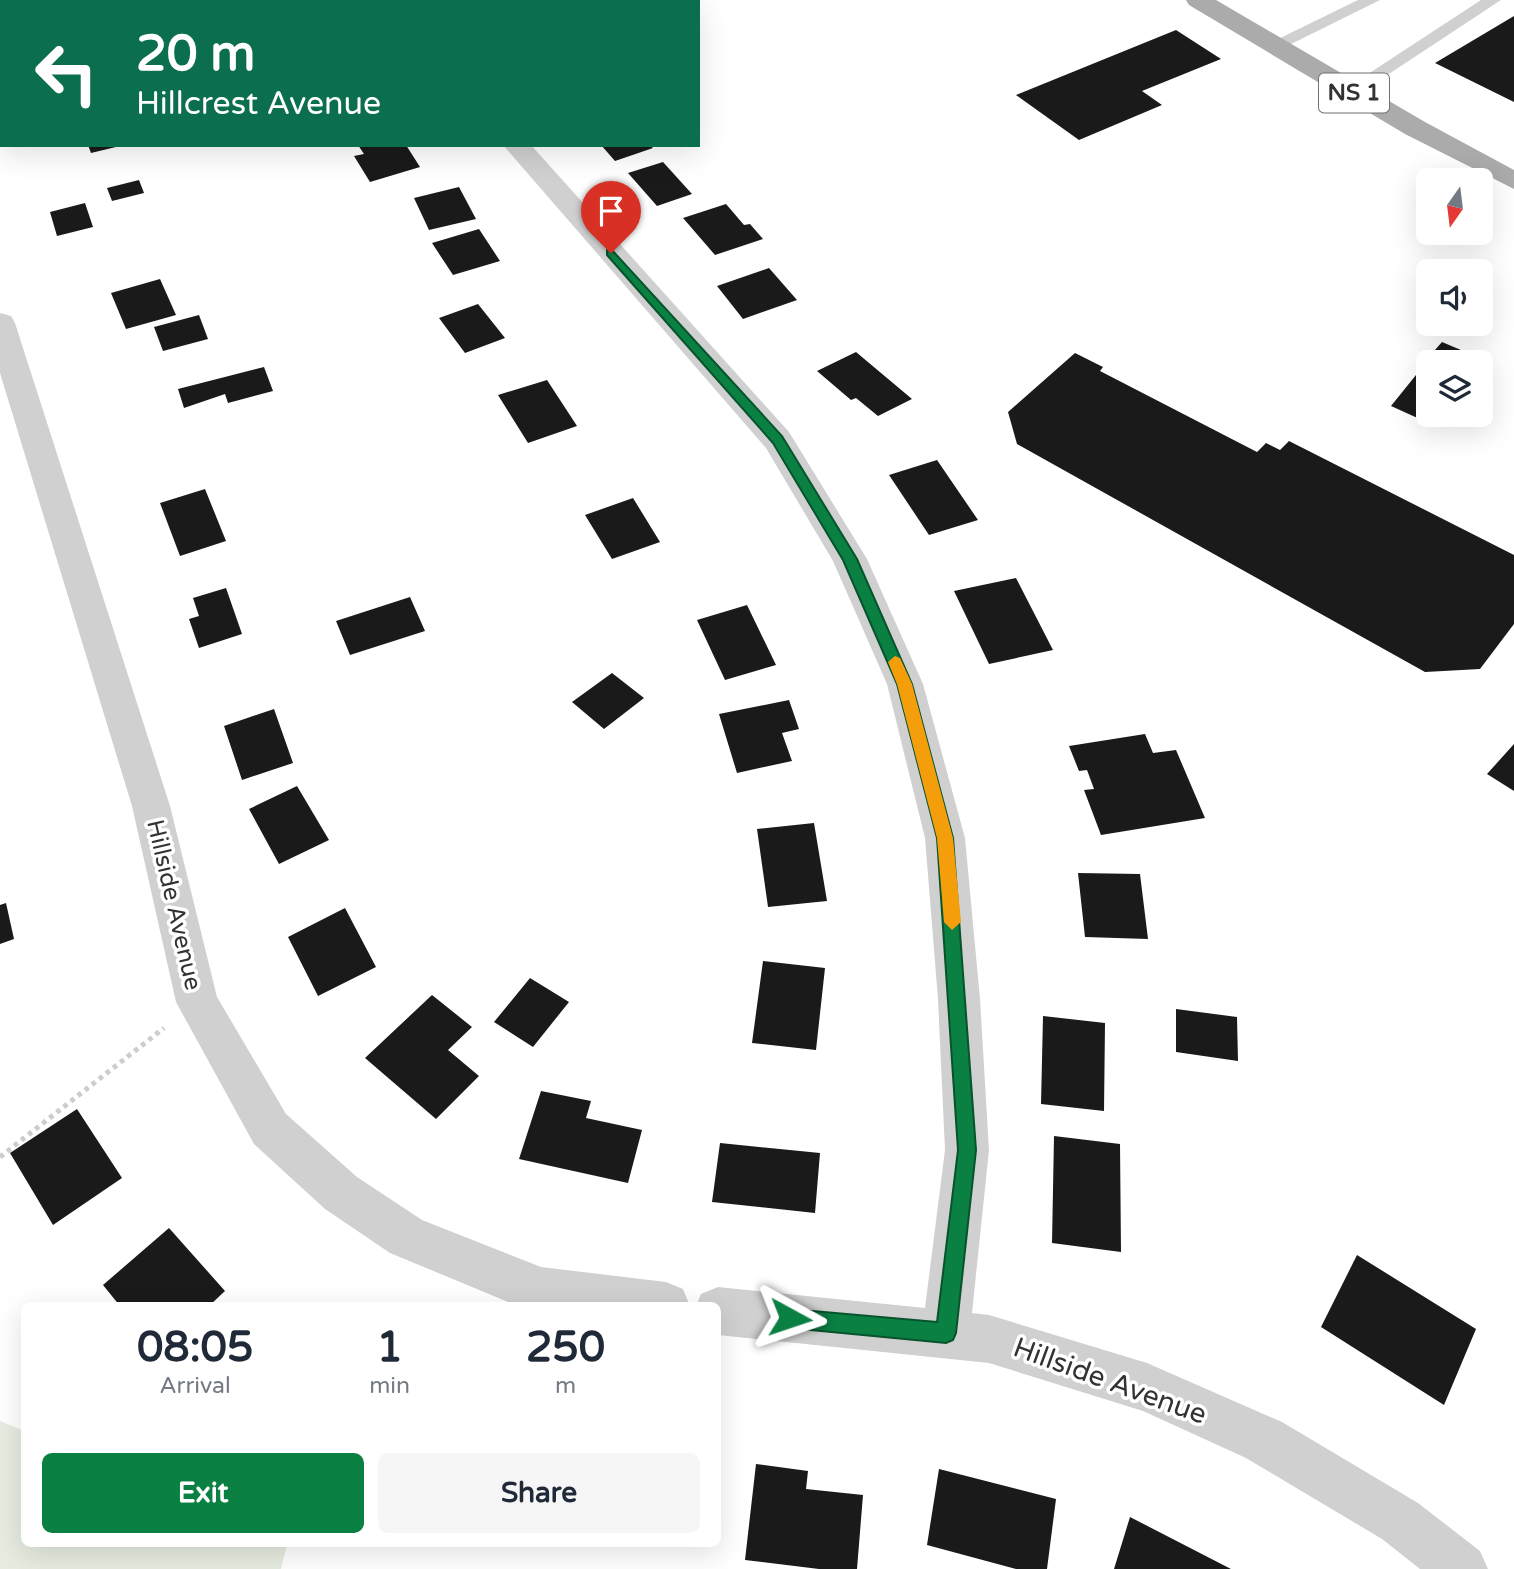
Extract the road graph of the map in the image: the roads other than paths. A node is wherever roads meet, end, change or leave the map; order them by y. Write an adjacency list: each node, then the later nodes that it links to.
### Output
1 (1198, 0): 4 (main road, NS 1)
2 (1372, 0): 4 (lane)
3 (1493, 0): 5 (lane)
4 (1273, 46): 5 (main road, NS 1)
5 (1351, 91): 7 (main road, NS 1)
6 (518, 147): 11 (street)
7 (1514, 181)
8 (0, 323): 9 (street, Hillside Avenue)
9 (633, 1302)
10 (721, 1311): 11 (street, Hillside Avenue)
11 (946, 1333): 12 (street, Hillside Avenue)
12 (1462, 1569)

